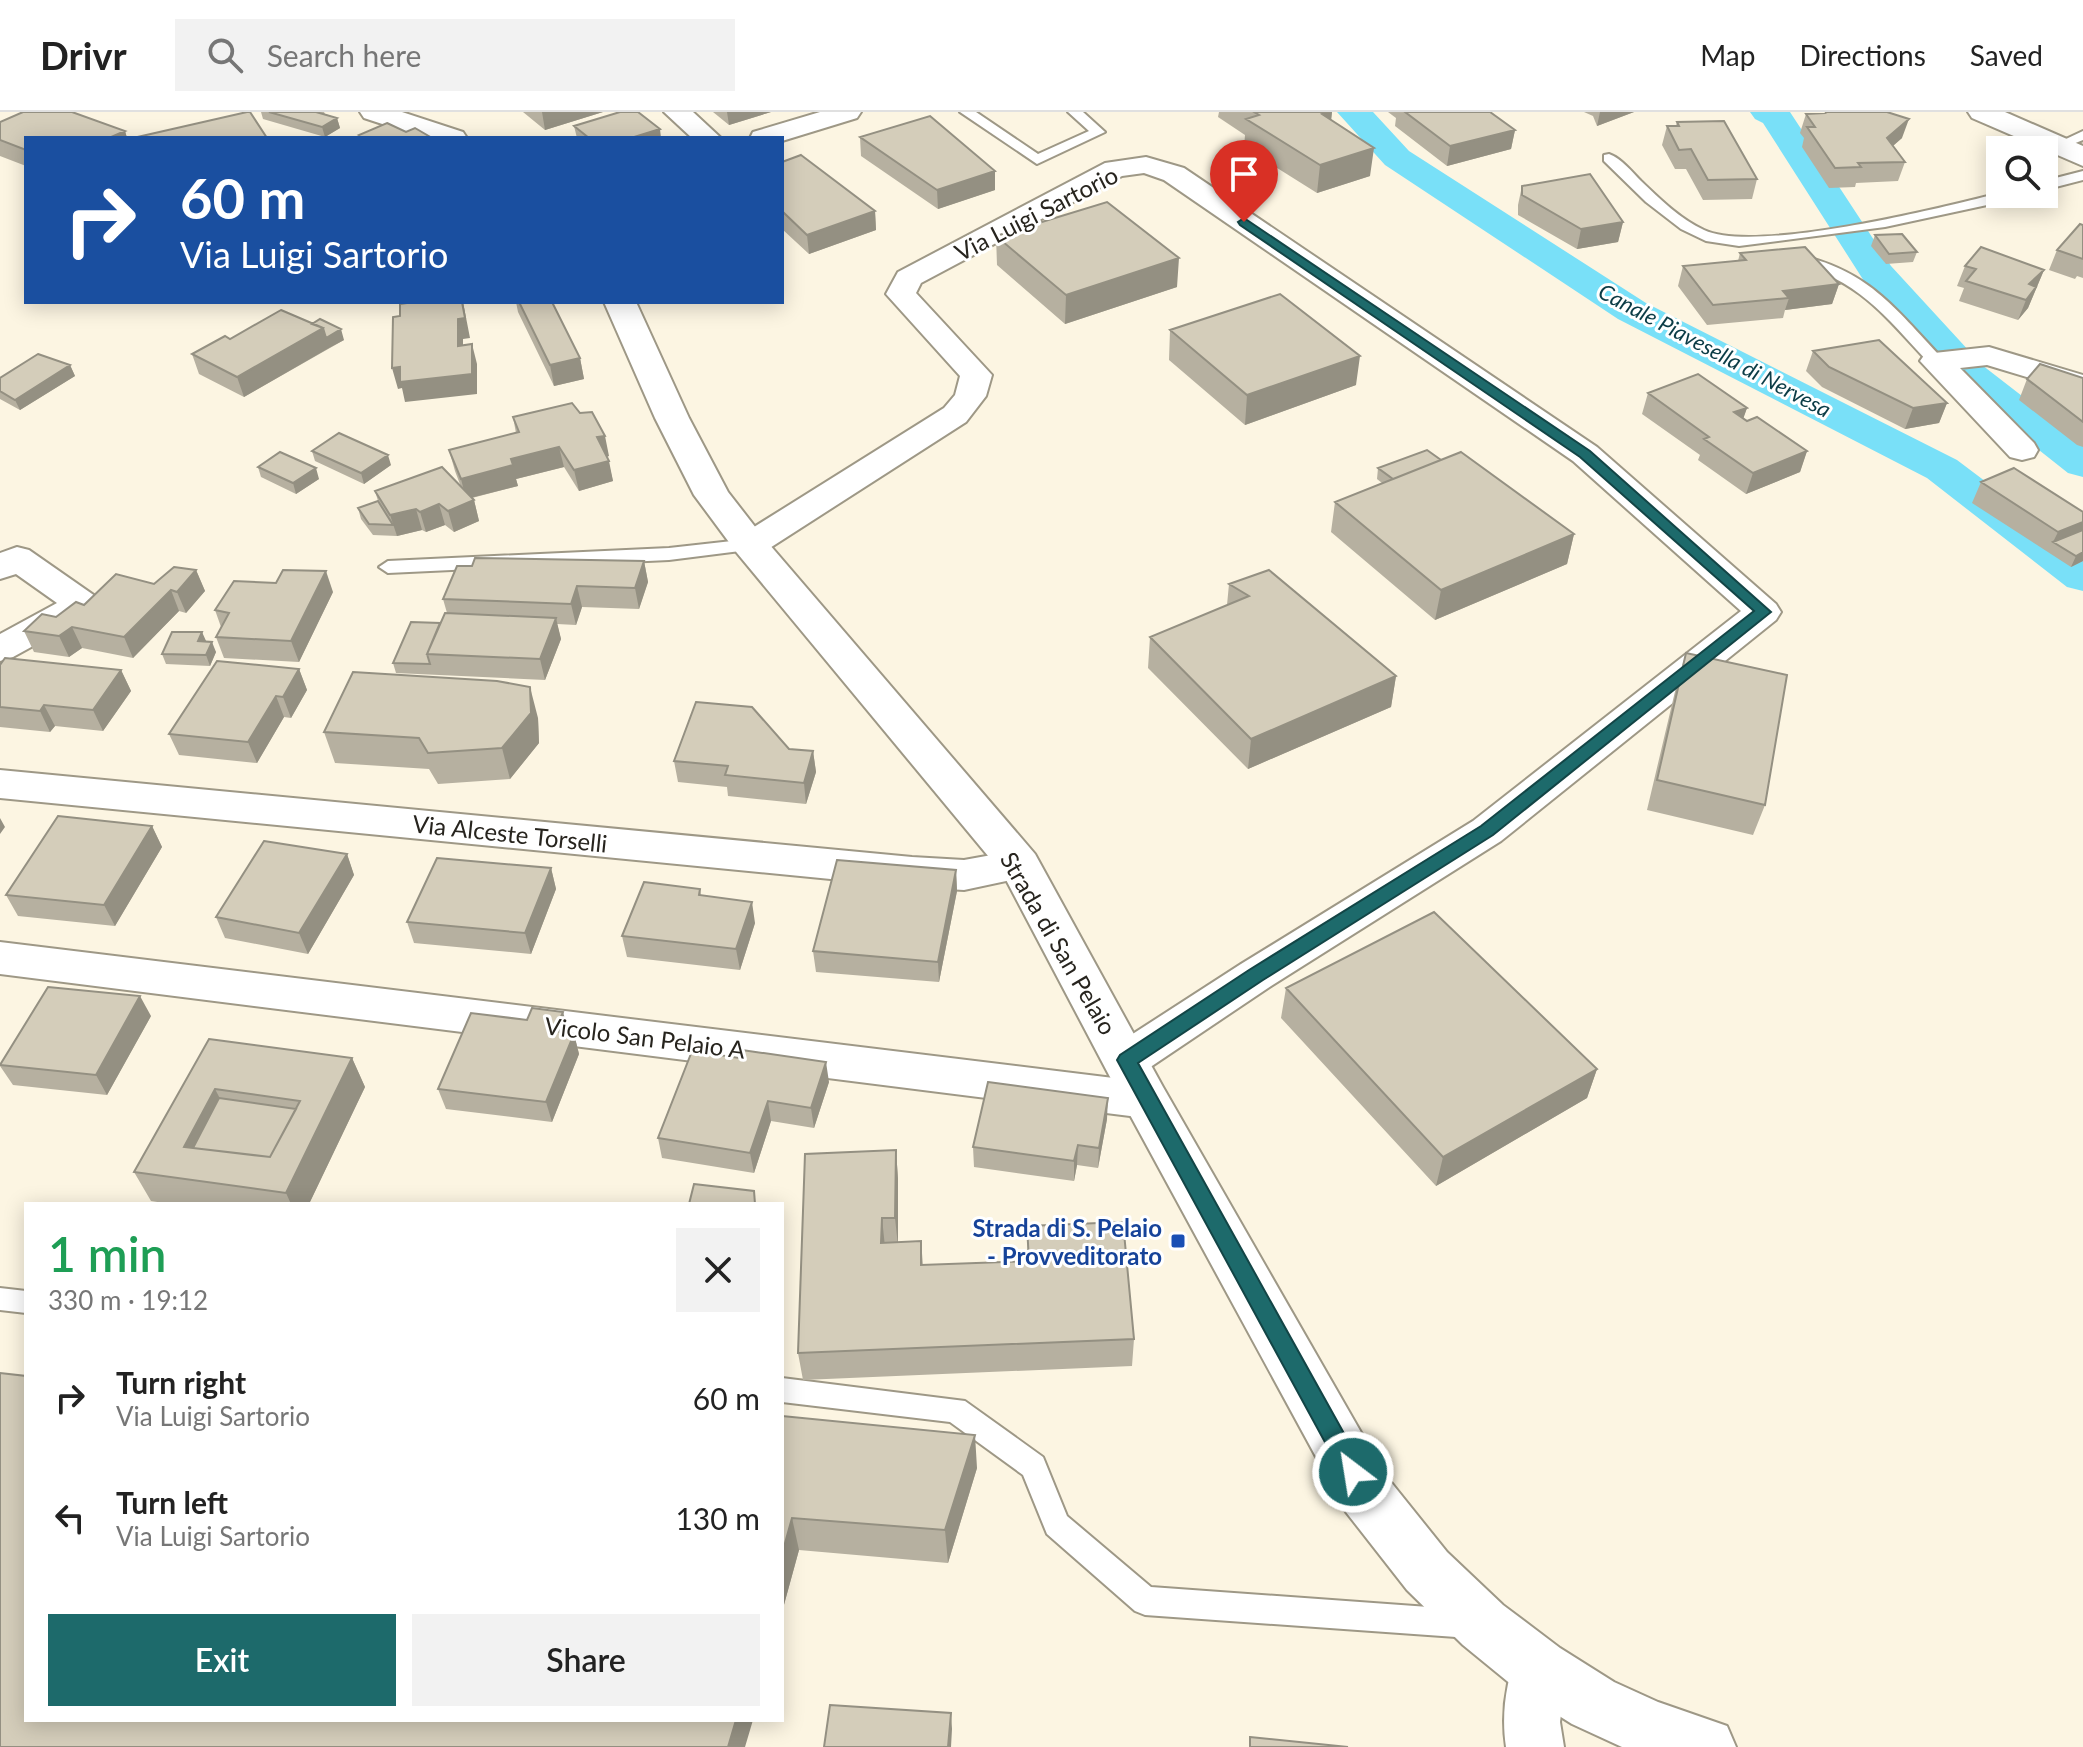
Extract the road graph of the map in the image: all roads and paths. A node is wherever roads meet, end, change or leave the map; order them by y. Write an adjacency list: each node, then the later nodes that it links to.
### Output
1 (374, 112): 7 (street)
2 (677, 112): 8 (street)
3 (848, 112): 9 (street)
4 (967, 112): 5 (lane)
5 (1075, 112)
6 (1982, 112): 10 (street)
7 (447, 136)
8 (706, 136)
9 (770, 136)
10 (2075, 146)
11 (1609, 158): 14 (lane)
12 (2083, 175): 13 (lane)
13 (2058, 182)
14 (1986, 201)
15 (1794, 259): 17 (lane)
16 (621, 304): 20 (street, Strada di San Pelaio)
17 (1939, 361): 18 (street); 19 (street)
18 (2083, 385)
19 (2022, 450)
20 (750, 545): 21 (lane); 25 (street, Strada di San Pelaio); 27 (street, Via Luigi Sartorio)
21 (388, 567)
22 (0, 568): 23 (street)
23 (0, 649)
24 (0, 784): 25 (street, Via Alceste Torselli)
25 (1020, 865): 27 (street, Strada di San Pelaio)
26 (0, 958): 28 (street, Vicolo San Pelaio A)
27 (1127, 1060): 28 (street, Strada di San Pelaio)
28 (1146, 1100): 32 (street, Strada di San Pelaio)
29 (0, 1299): 30 (lane)
30 (24, 1302)
31 (784, 1390): 32 (lane)
32 (1483, 1625): 33 (street, Strada di San Pelaio)
33 (1539, 1669): 34 (street); 35 (street, Strada di San Pelaio)
34 (1535, 1747)
35 (1706, 1747)

